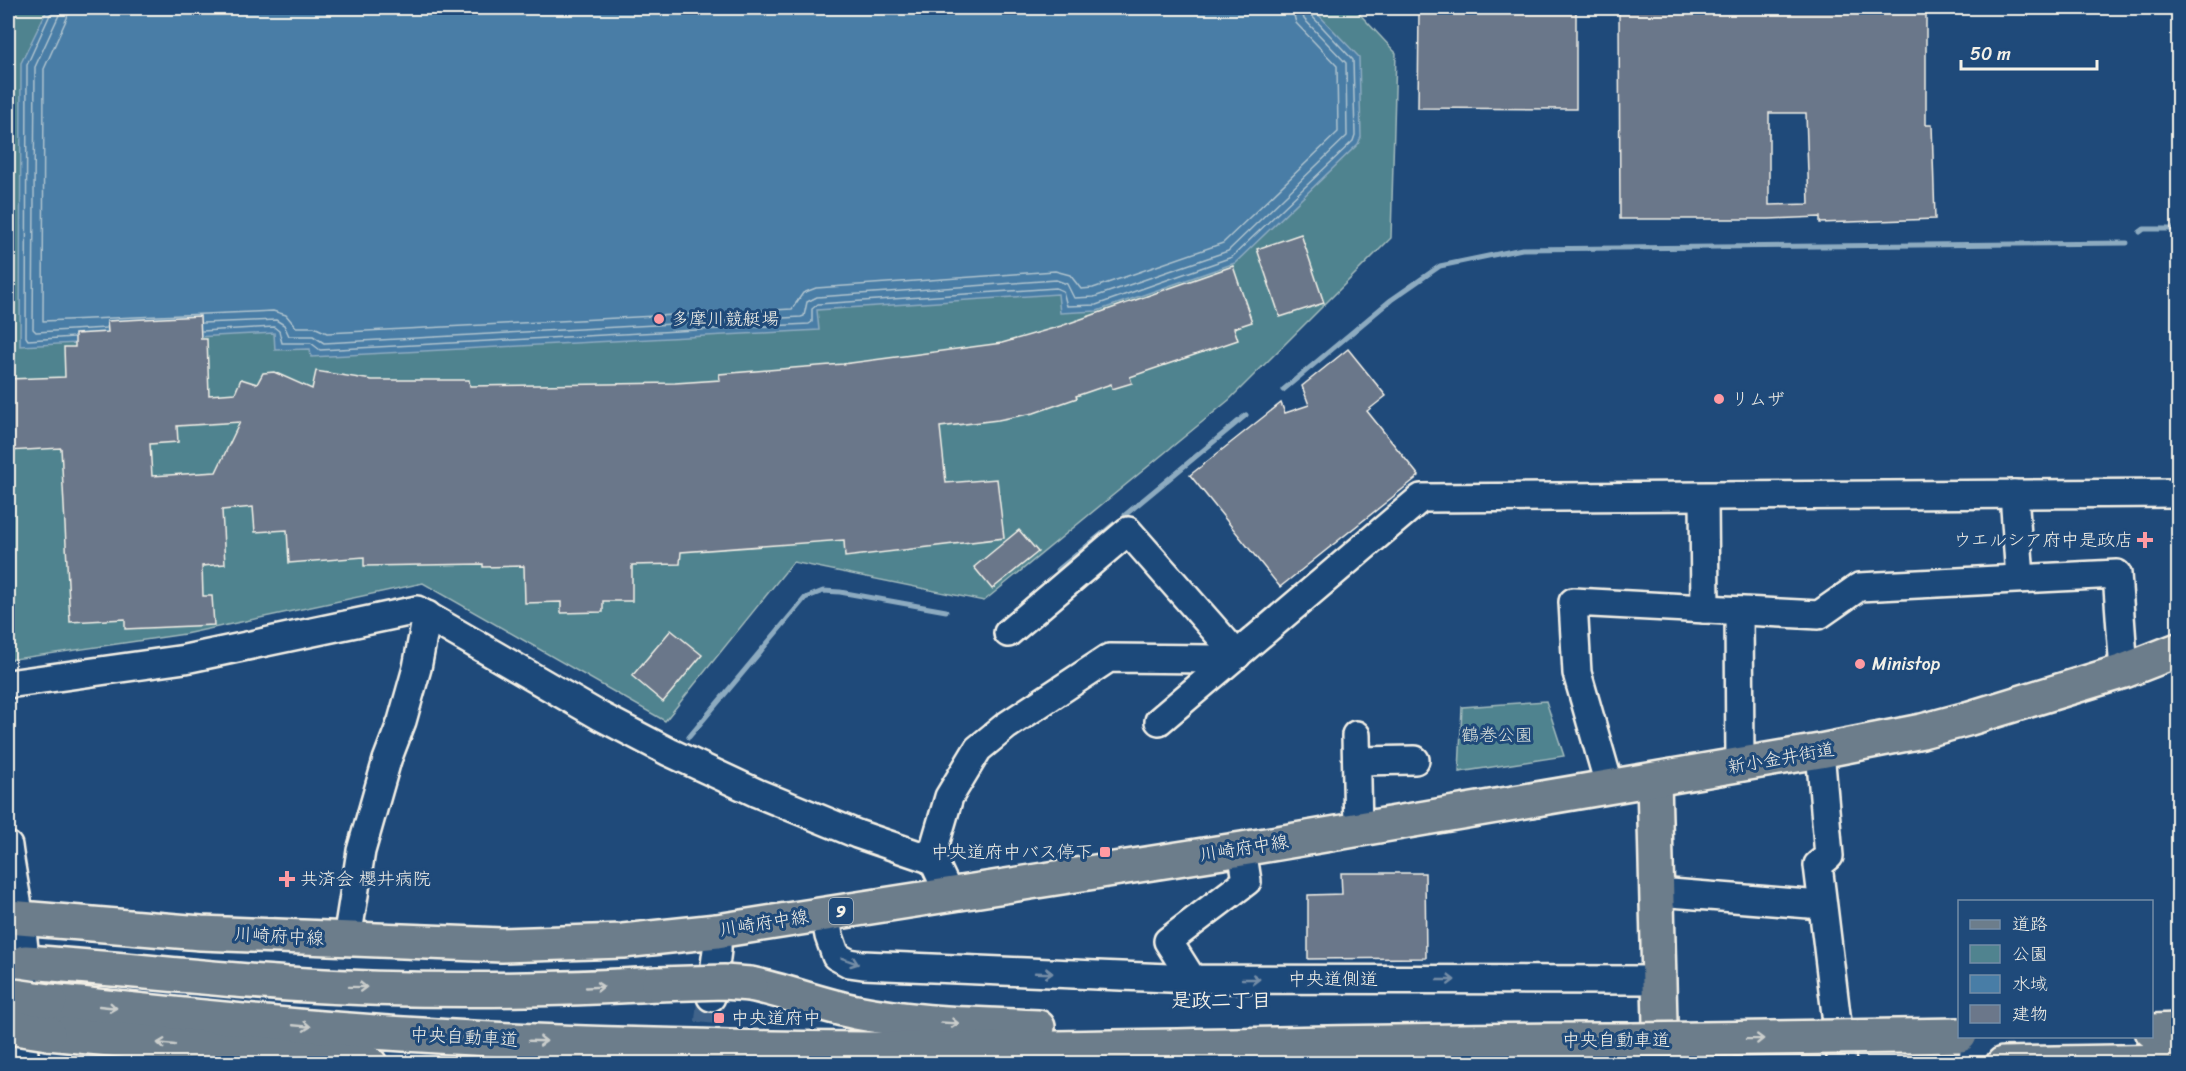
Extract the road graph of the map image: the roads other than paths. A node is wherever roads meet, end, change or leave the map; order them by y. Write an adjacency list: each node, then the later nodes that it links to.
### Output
1 (2178, 493): 2 (street)
2 (2014, 494): 3 (street); 4 (street)
3 (1704, 497): 5 (street); 10 (street)
4 (2020, 578): 6 (street); 11 (street)
5 (1705, 609): 6 (street); 20 (street)
6 (1739, 611): 18 (street)
7 (427, 615): 12 (street); 24 (street); 31 (street)
8 (1008, 633): 10 (street)
9 (2178, 650): 11 (main road, 新小金井街道)
10 (1237, 655): 13 (street); 24 (street)
11 (2124, 671): 15 (main road, 新小金井街道)
12 (8, 684)
13 (1159, 721)
14 (1356, 735): 17 (street)
15 (1820, 751): 18 (main road, 新小金井街道); 27 (street)
16 (1414, 760): 17 (street)
17 (1357, 761): 21 (street)
18 (1740, 766): 19 (main road, 新小金井街道)
19 (1654, 780): 20 (main road, 川崎府中線 / 9); 25 (main road)
20 (1610, 788): 21 (main road, 川崎府中線 / 9)
21 (1358, 829): 23 (main road, 川崎府中線 / 9)
22 (8, 846): 29 (street)
23 (1242, 849): 26 (main road, 川崎府中線 / 9); 33 (street)
24 (933, 860): 26 (street)
25 (1658, 892): 27 (street); 34 (main road)
26 (949, 894): 28 (main road, 川崎府中線 / 9)
27 (1821, 905): 46 (street)
28 (825, 914): 30 (main road, 川崎府中線 / 9); 33 (street, 中央道側道, one-way to 33)
29 (14, 918): 31 (main road, 川崎府中線 / 9); 32 (street)
30 (717, 931): 31 (main road, 川崎府中線 / 9); 36 (street)
31 (347, 939)
32 (25, 962): 41 (main road, one-way to 41, bridge); 43 (street)
33 (1192, 979): 34 (street, 中央道側道, one-way to 34)
34 (1660, 980): 45 (main road)
35 (8, 995): 41 (main road, 中央自動車道, one-way to 41, bridge)
36 (711, 997)
37 (8, 1027): 44 (main road, one-way to 37, bridge)
38 (2178, 1030): 39 (main road)
39 (2153, 1031)
40 (1958, 1035): 41 (main road, 中央自動車道, one-way to 40, bridge)
41 (1562, 1040)
42 (2178, 1060): 47 (main road)
43 (26, 1064)
44 (370, 1064)
45 (1661, 1064)
46 (1842, 1064)
47 (2003, 1064)

